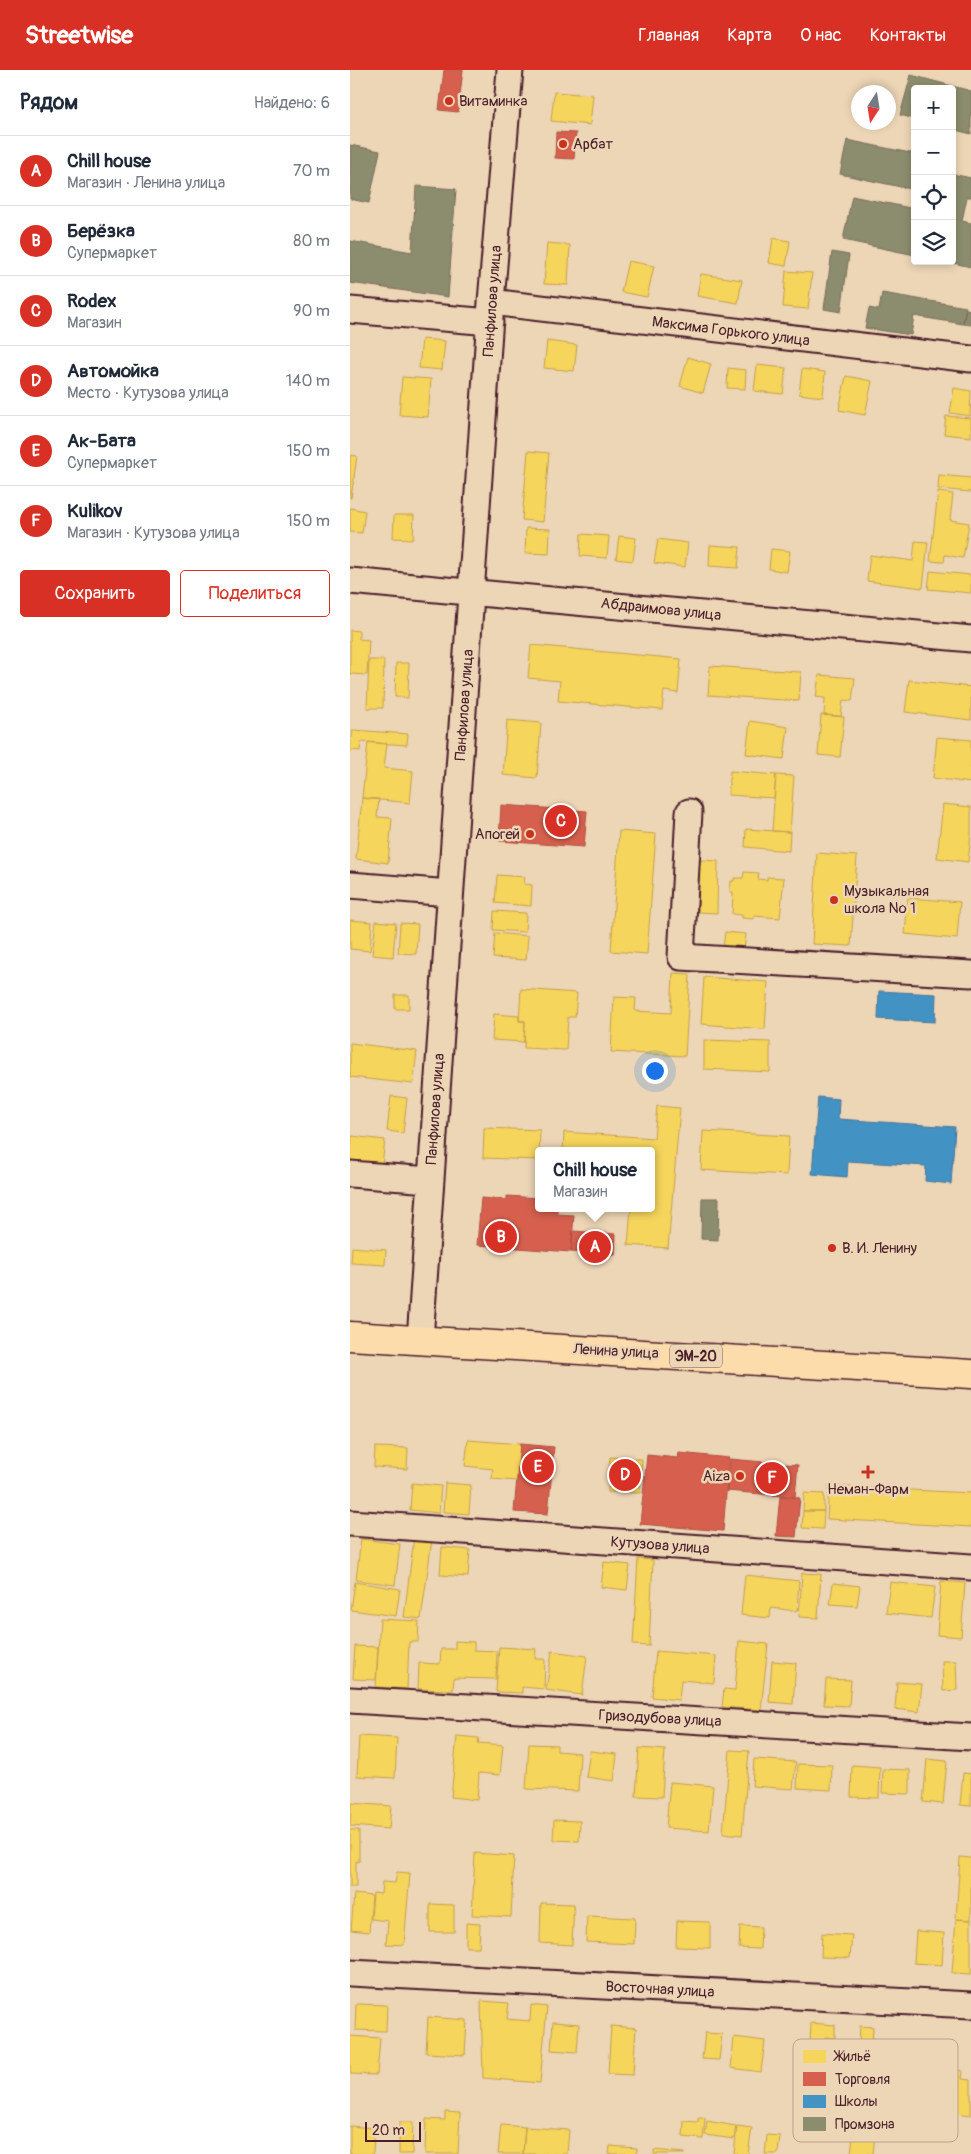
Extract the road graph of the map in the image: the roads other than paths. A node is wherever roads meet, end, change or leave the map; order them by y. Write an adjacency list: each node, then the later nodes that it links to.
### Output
1 (510, 70): 3 (street, Панфилова улица)
2 (350, 310): 3 (street, Максима Горького улица)
3 (490, 312): 4 (street, Максима Горького улица); 6 (street, Панфилова улица)
4 (971, 359)
5 (350, 581): 6 (street, Абдраимова улица)
6 (471, 592): 7 (street, Абдраимова улица); 10 (street, Панфилова улица)
7 (971, 639)
8 (690, 812): 11 (street)
9 (350, 885): 10 (street)
10 (450, 893): 13 (street, Панфилова улица)
11 (971, 974)
12 (350, 1174): 13 (street)
13 (430, 1180): 15 (street, Панфилова улица)
14 (350, 1336): 15 (main road, Ленина улица / ЭМ-20)
15 (420, 1340): 16 (main road, Ленина улица / ЭМ-20)
16 (971, 1374)
17 (350, 1523): 18 (street, Кутузова улица)
18 (971, 1567)
19 (350, 1700): 20 (street, Гризодубова улица)
20 (971, 1737)
21 (350, 1973): 22 (street, Восточная улица)
22 (971, 2005)

